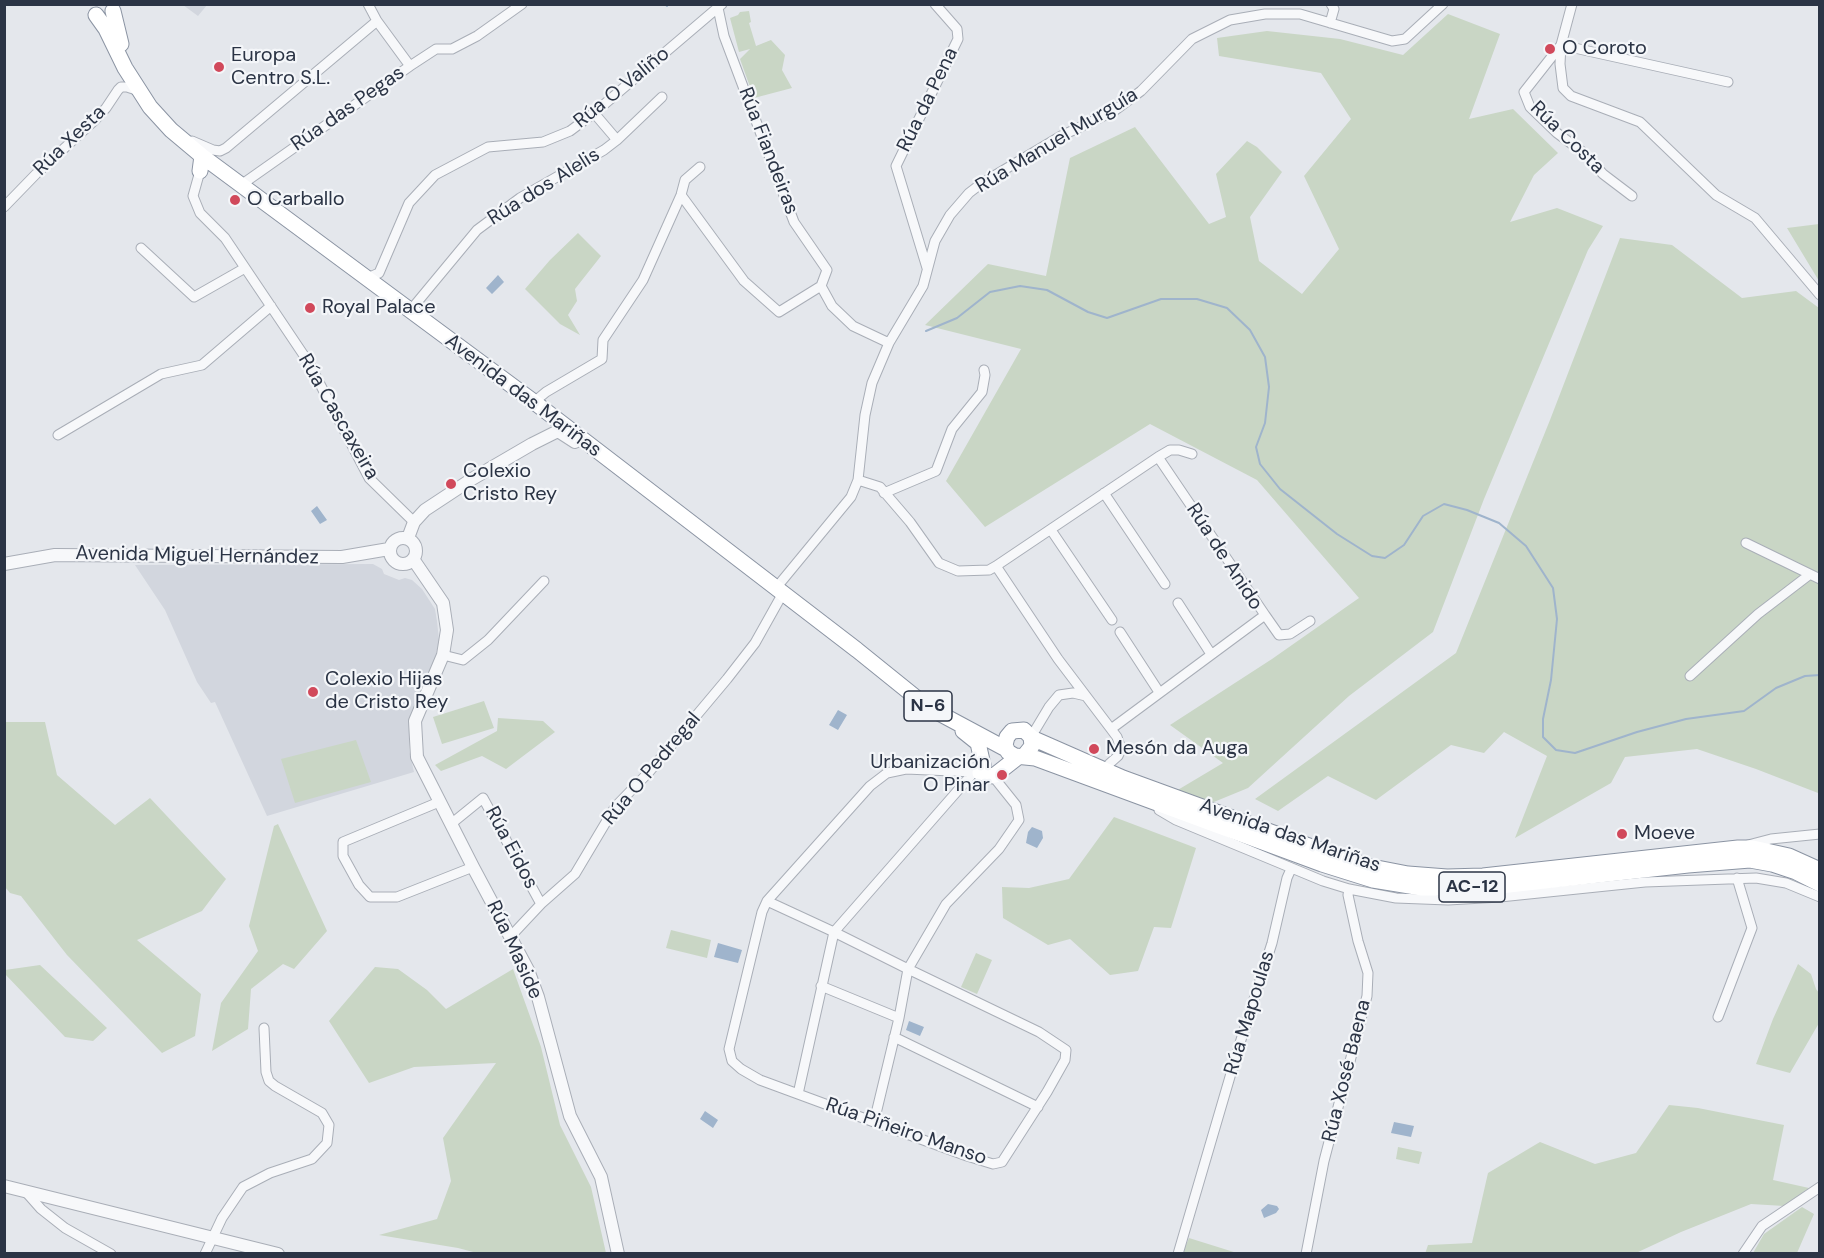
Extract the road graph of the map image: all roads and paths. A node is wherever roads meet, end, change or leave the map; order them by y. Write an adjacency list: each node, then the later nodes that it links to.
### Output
1 (368, 4): 10 (street, Rúa das Pegas)
2 (522, 4): 13 (street)
3 (935, 4): 28 (street, Rúa da Pena)
4 (1331, 4): 11 (street)
5 (1443, 4): 11 (street, Rúa Manuel Murguía)
6 (1572, 4): 12 (street)
7 (116, 6): 9 (highway, N-6); 15 (highway, Avenida das Mariñas / N-6)
8 (720, 6): 17 (street, Rúa O Valiño); 30 (street, Rúa Fiandeiras)
9 (92, 10): 15 (highway, Avenida das Mariñas / N-6)
10 (377, 21): 13 (street, Rúa das Pegas); 18 (street)
11 (1330, 23): 28 (street, Rúa Manuel Murguía)
12 (1561, 45): 14 (street); 24 (street, Rúa Costa); 31 (street)
13 (410, 66): 22 (street, Rúa das Pegas)
14 (1728, 82)
15 (139, 91): 18 (highway, Avenida das Mariñas / N-6); 25 (street, Rúa Xesta)
16 (662, 97): 19 (street, Rúa dos Alelis)
17 (594, 113): 19 (street); 29 (street, Rúa O Valiño)
18 (171, 130): 20 (highway, Avenida das Mariñas / N-6)
19 (617, 140): 33 (street, Rúa dos Alelis)
20 (205, 164): 22 (highway, Avenida das Mariñas / N-6); 27 (street, Rúa Cascaxeira)
21 (700, 167): 23 (street)
22 (241, 185): 29 (highway, Avenida das Mariñas / N-6)
23 (681, 195): 30 (street); 37 (street)
24 (1632, 196)
25 (4, 207)
26 (141, 248): 27 (street)
27 (245, 268): 32 (street, Rúa Cascaxeira)
28 (928, 270): 34 (street, Rúa Manuel Murguía)
29 (365, 279): 33 (highway, Avenida das Mariñas / N-6)
30 (821, 286): 34 (street)
31 (1820, 295)
32 (271, 306): 38 (street); 46 (street, Rúa Cascaxeira)
33 (409, 312): 35 (highway, Avenida das Mariñas / N-6)
34 (889, 343): 42 (street, Rúa Manuel Murguía)
35 (474, 359): 37 (highway, Avenida das Mariñas / N-6); 39 (street)
36 (984, 370): 44 (street)
37 (534, 402): 43 (highway, Avenida das Mariñas / N-6)
38 (58, 435)
39 (541, 440): 43 (street); 46 (street)
40 (1192, 454): 41 (street)
41 (1158, 457): 45 (street); 60 (street, Rúa de Anido)
42 (858, 480): 44 (street); 58 (street, Rúa Manuel Murguía)
43 (641, 485): 58 (highway, Avenida das Mariñas / N-6)
44 (884, 493): 53 (street)
45 (1104, 493): 47 (street); 57 (street)
46 (414, 522): 48 (street)
47 (1050, 530): 53 (street); 61 (street)
48 (408, 538): 50 (street); 51 (street)
49 (1746, 543): 54 (street)
50 (389, 549): 51 (street); 52 (street, Avenida Miguel Hernández)
51 (412, 559): 66 (street, Rúa Maside)
52 (4, 564)
53 (996, 566): 69 (street)
54 (1809, 575): 55 (street); 67 (street)
55 (1820, 579)
56 (544, 581): 66 (street)
57 (1165, 584)
58 (780, 591): 64 (highway, Avenida das Mariñas / N-6); 92 (street, Rúa O Pedregal)
59 (1178, 603): 65 (street)
60 (1265, 615): 62 (street); 65 (street, Rúa de Anido)
61 (1112, 620)
62 (1310, 621)
63 (1120, 632): 68 (street)
64 (857, 650): 70 (highway, Avenida das Mariñas / N-6); 72 (highway, Avenida das Mariñas / N-6)
65 (1211, 654): 68 (street, Rúa de Anido)
66 (443, 655): 80 (street, Rúa Maside)
67 (1690, 676)
68 (1159, 692): 71 (street, Rúa de Anido)
69 (1086, 696): 71 (street); 73 (street)
70 (938, 712): 74 (highway, Avenida das Mariñas / N-6); 77 (highway)
71 (1111, 729): 76 (street)
72 (1012, 731): 73 (highway, AC-12); 74 (highway)
73 (1031, 737): 74 (highway); 75 (highway, Avenida das Mariñas / AC-12)
74 (1014, 753): 77 (highway); 79 (highway, Avenida das Mariñas / AC-12)
75 (1063, 753): 76 (street); 78 (highway, Avenida das Mariñas / AC-12)
76 (1109, 764): 78 (street)
77 (981, 772): 91 (street, Rúa Piñeiro Manso); 93 (street); 95 (street)
78 (1123, 778): 83 (highway, Avenida das Mariñas / AC-12)
79 (1134, 794): 85 (street, Avenida das Mariñas); 88 (highway, Avenida das Mariñas / AC-12)
80 (439, 802): 81 (street, Rúa Maside); 84 (street)
81 (451, 824): 84 (street, Rúa Maside); 92 (street, Rúa Eidos)
82 (1820, 834): 83 (street, Avenida das Mariñas)
83 (1738, 848): 86 (highway, Avenida das Mariñas / AC-12)
84 (472, 867): 94 (street, Rúa Maside)
85 (1291, 869): 89 (street, Avenida das Mariñas); 112 (street, Rúa Mapoulas)
86 (1820, 870)
87 (1737, 879): 89 (street, Avenida das Mariñas); 90 (street, Avenida das Mariñas); 97 (street)
88 (1820, 884)
89 (1349, 889): 113 (street, Rúa Xosé Baena)
90 (1820, 897)
91 (767, 901): 93 (street); 101 (street, Rúa Piñeiro Manso)
92 (541, 904): 94 (street, Rúa O Pedregal)
93 (834, 932): 95 (street); 96 (street)
94 (511, 936): 111 (street, Rúa Maside)
95 (908, 969): 98 (street); 102 (street, Rúa Piñeiro Manso)
96 (821, 986): 98 (street); 101 (street)
97 (1718, 1017)
98 (899, 1018): 100 (street)
99 (264, 1028): 107 (street)
100 (894, 1037): 102 (street); 103 (street)
101 (798, 1094): 103 (street, Rúa Piñeiro Manso)
102 (1038, 1107): 103 (street, Rúa Piñeiro Manso)
103 (874, 1122)
104 (4, 1186): 106 (street)
105 (1820, 1187): 114 (street)
106 (26, 1192): 107 (street); 108 (street)
107 (211, 1238): 109 (street); 110 (street)
108 (111, 1254)
109 (205, 1254)
110 (278, 1254)
111 (618, 1254)
112 (1178, 1254)
113 (1306, 1254)
114 (1743, 1254)

